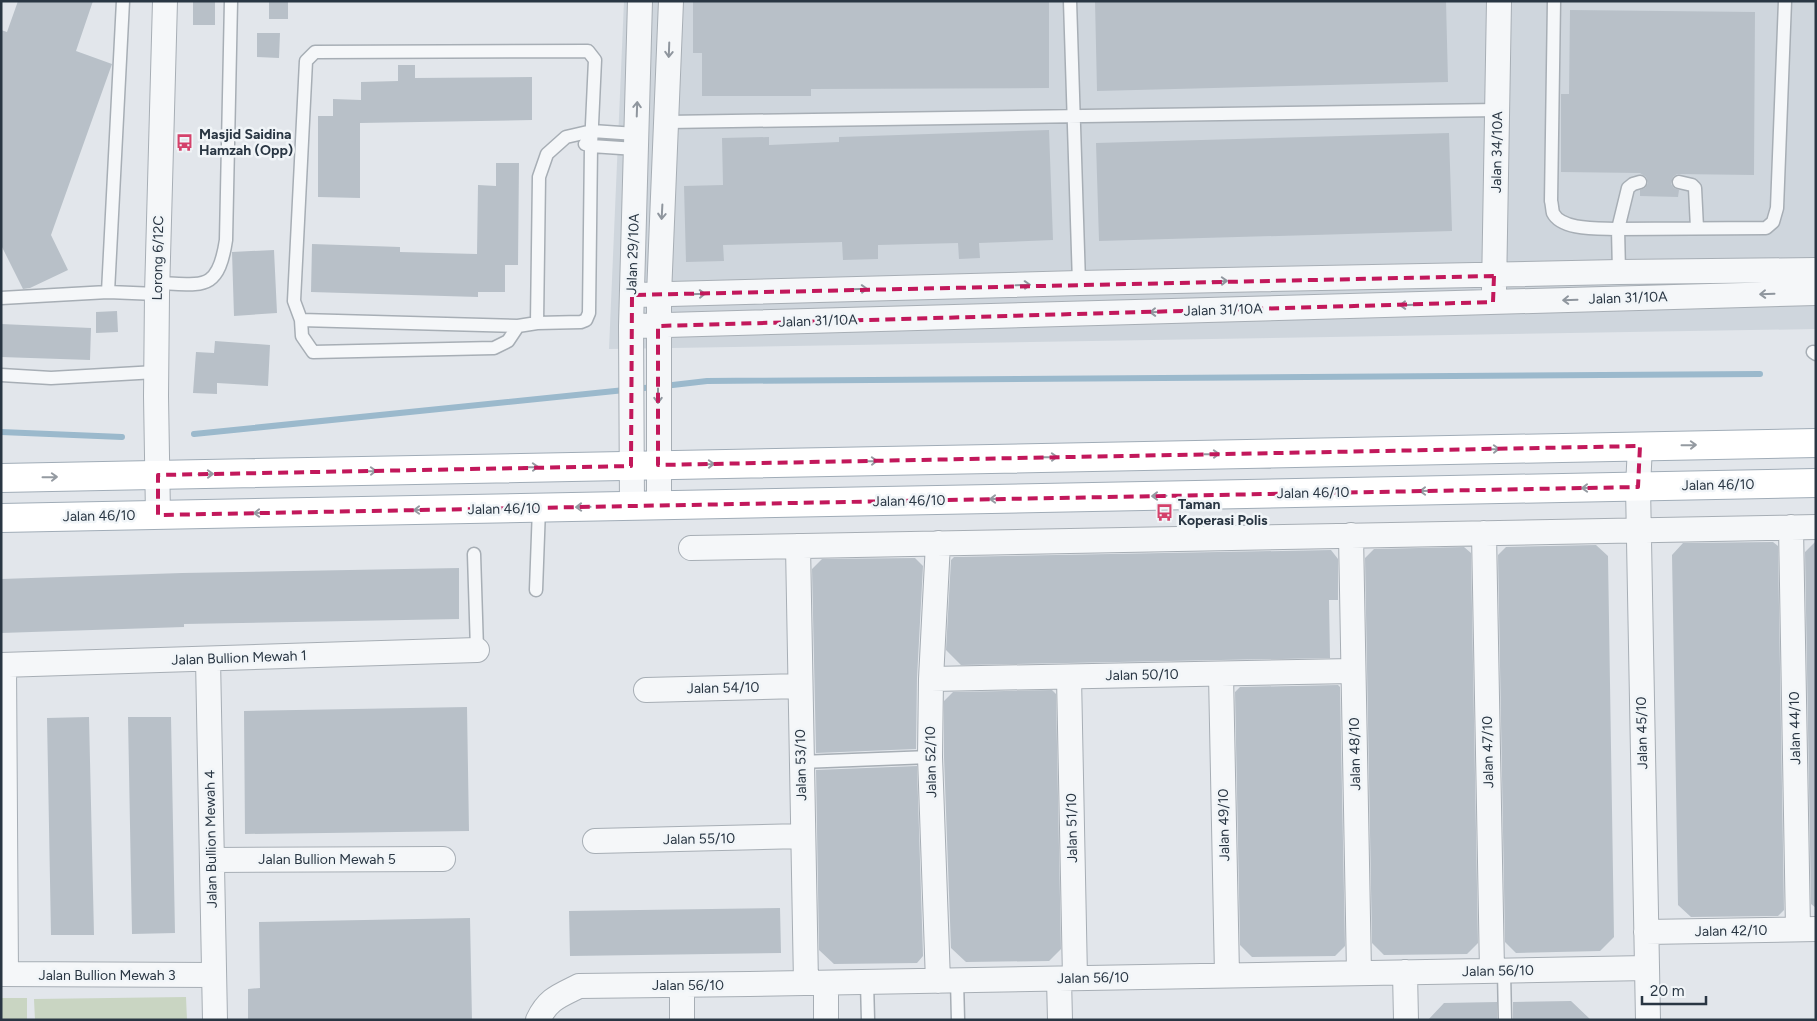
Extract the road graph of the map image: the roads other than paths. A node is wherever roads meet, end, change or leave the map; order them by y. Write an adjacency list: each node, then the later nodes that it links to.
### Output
1 (123, 1): 26 (lane)
2 (165, 1): 25 (street, Lorong 6/12C)
3 (231, 1): 25 (lane)
4 (640, 1): 15 (street, Jalan 29/10A, one-way to 4)
5 (671, 1): 12 (street, Jalan 29/10A, one-way to 12)
6 (1070, 1): 11 (lane)
7 (1499, 1): 10 (street, Jalan 34/10A)
8 (1554, 1): 20 (lane)
9 (1785, 1): 19 (lane)
10 (1498, 110): 11 (lane); 23 (street, Jalan 34/10A)
11 (1074, 116): 12 (lane); 24 (lane)
12 (667, 122): 29 (street, Jalan 29/10A, one-way to 29)
13 (592, 131): 14 (lane); 15 (lane); 16 (lane); 32 (lane)
14 (566, 137): 16 (lane); 33 (lane)
15 (636, 141): 16 (lane); 28 (street, Jalan 29/10A)
16 (591, 146): 33 (lane)
17 (1640, 182): 20 (lane)
18 (1679, 182): 19 (lane)
19 (1697, 228): 20 (lane)
20 (1618, 229): 22 (lane)
21 (1816, 270): 22 (street, Jalan 31/10A)
22 (1619, 272): 23 (street, Jalan 31/10A)
23 (1494, 276): 24 (street, Jalan 31/10A, one-way to 23); 31 (street, Jalan 34/10A)
24 (1079, 283): 29 (street, Jalan 31/10A, one-way to 24)
25 (157, 288): 26 (lane); 37 (street, Lorong 6/12C)
26 (108, 292): 30 (lane)
27 (1816, 293): 31 (street, Jalan 31/10A, one-way to 31)
28 (632, 295): 29 (street, Jalan 31/10A); 35 (street, Jalan 29/10A)
29 (659, 295): 36 (street, Jalan 29/10A)
30 (1, 298)
31 (1493, 302): 36 (street, Jalan 31/10A, one-way to 36)
32 (300, 320): 34 (lane); 34 (lane)
33 (537, 323): 34 (lane)
34 (518, 326)
35 (631, 326): 36 (street, Jalan 31/10A); 42 (street, Jalan 29/10A)
36 (658, 326): 41 (street, Jalan 29/10A, one-way to 41)
37 (156, 372): 38 (lane); 43 (street, Lorong 6/12C)
38 (1, 375)
39 (1816, 443): 40 (main road, one-way to 39)
40 (1640, 446): 41 (main road, one-way to 40); 46 (street, Jalan 45/10)
41 (658, 465): 42 (main road); 48 (street, Jalan 29/10A)
42 (631, 466): 43 (main road, one-way to 42); 47 (street, Jalan 29/10A)
43 (158, 475): 44 (main road, one-way to 43); 50 (street, Lorong 6/12C)
44 (1, 478)
45 (1816, 483): 46 (main road, Jalan 46/10)
46 (1638, 487): 48 (main road, Jalan 46/10, one-way to 48); 54 (street, Jalan 45/10)
47 (632, 506): 48 (main road, Jalan 46/10); 49 (main road, Jalan 46/10, one-way to 49)
48 (659, 506)
49 (539, 508): 50 (main road, Jalan 46/10, one-way to 50); 61 (lane)
50 (158, 515): 51 (main road, Jalan 46/10)
51 (1, 518)
52 (1791, 527): 53 (street); 54 (street); 77 (street, Jalan 44/10)
53 (1816, 527)
54 (1638, 530): 55 (street); 78 (street, Jalan 45/10)
55 (1484, 533): 56 (street); 80 (street, Jalan 47/10)
56 (1351, 536): 57 (street); 65 (street, Jalan 48/10)
57 (938, 543): 58 (street); 68 (street, Jalan 52/10)
58 (798, 546): 59 (street); 69 (street, Jalan 53/10)
59 (691, 548)
60 (474, 554): 62 (lane)
61 (536, 590)
62 (477, 650): 63 (street, Jalan Bullion Mewah 1)
63 (208, 658): 64 (street, Jalan Bullion Mewah 1); 76 (street, Jalan Bullion Mewah 4)
64 (3, 665): 83 (street)
65 (1354, 671): 66 (street, Jalan 50/10); 82 (street, Jalan 48/10)
66 (1222, 674): 67 (street, Jalan 50/10); 85 (street, Jalan 49/10)
67 (1069, 677): 68 (street, Jalan 50/10); 86 (street, Jalan 51/10)
68 (931, 679): 71 (street, Jalan 52/10)
69 (800, 686): 70 (street, Jalan 54/10); 72 (street, Jalan 53/10)
70 (646, 690)
71 (930, 757): 72 (lane); 87 (street, Jalan 52/10)
72 (801, 762): 73 (street, Jalan 53/10)
73 (803, 836): 74 (street, Jalan 55/10); 89 (street, Jalan 53/10)
74 (595, 841)
75 (443, 858): 76 (street, Jalan Bullion Mewah 5)
76 (212, 860): 84 (street, Jalan Bullion Mewah 4)
77 (1807, 929): 78 (street, Jalan 42/10)
78 (1646, 932): 79 (street, Jalan 45/10)
79 (1647, 968): 80 (street, Jalan 56/10); 100 (street, Jalan 45/10)
80 (1498, 971): 81 (street, Jalan 56/10); 99 (lane)
81 (1405, 972): 82 (street, Jalan 56/10); 98 (street)
82 (1359, 973): 85 (street, Jalan 56/10)
83 (4, 974): 84 (street, Jalan Bullion Mewah 3)
84 (213, 975): 92 (street, Jalan Bullion Mewah 4)
85 (1227, 975): 86 (street, Jalan 56/10)
86 (1067, 979): 87 (street, Jalan 56/10); 97 (street, Jalan 51/10)
87 (948, 981): 88 (street, Jalan 56/10); 96 (lane)
88 (866, 982): 89 (street, Jalan 56/10); 95 (lane)
89 (816, 983): 90 (street, Jalan 56/10); 94 (street, Jalan 53/10)
90 (682, 985): 91 (street, Jalan 56/10); 93 (street)
91 (541, 1013)
92 (215, 1020)
93 (682, 1020)
94 (826, 1020)
95 (868, 1020)
96 (958, 1020)
97 (1060, 1020)
98 (1406, 1020)
99 (1505, 1020)
100 (1648, 1020)

